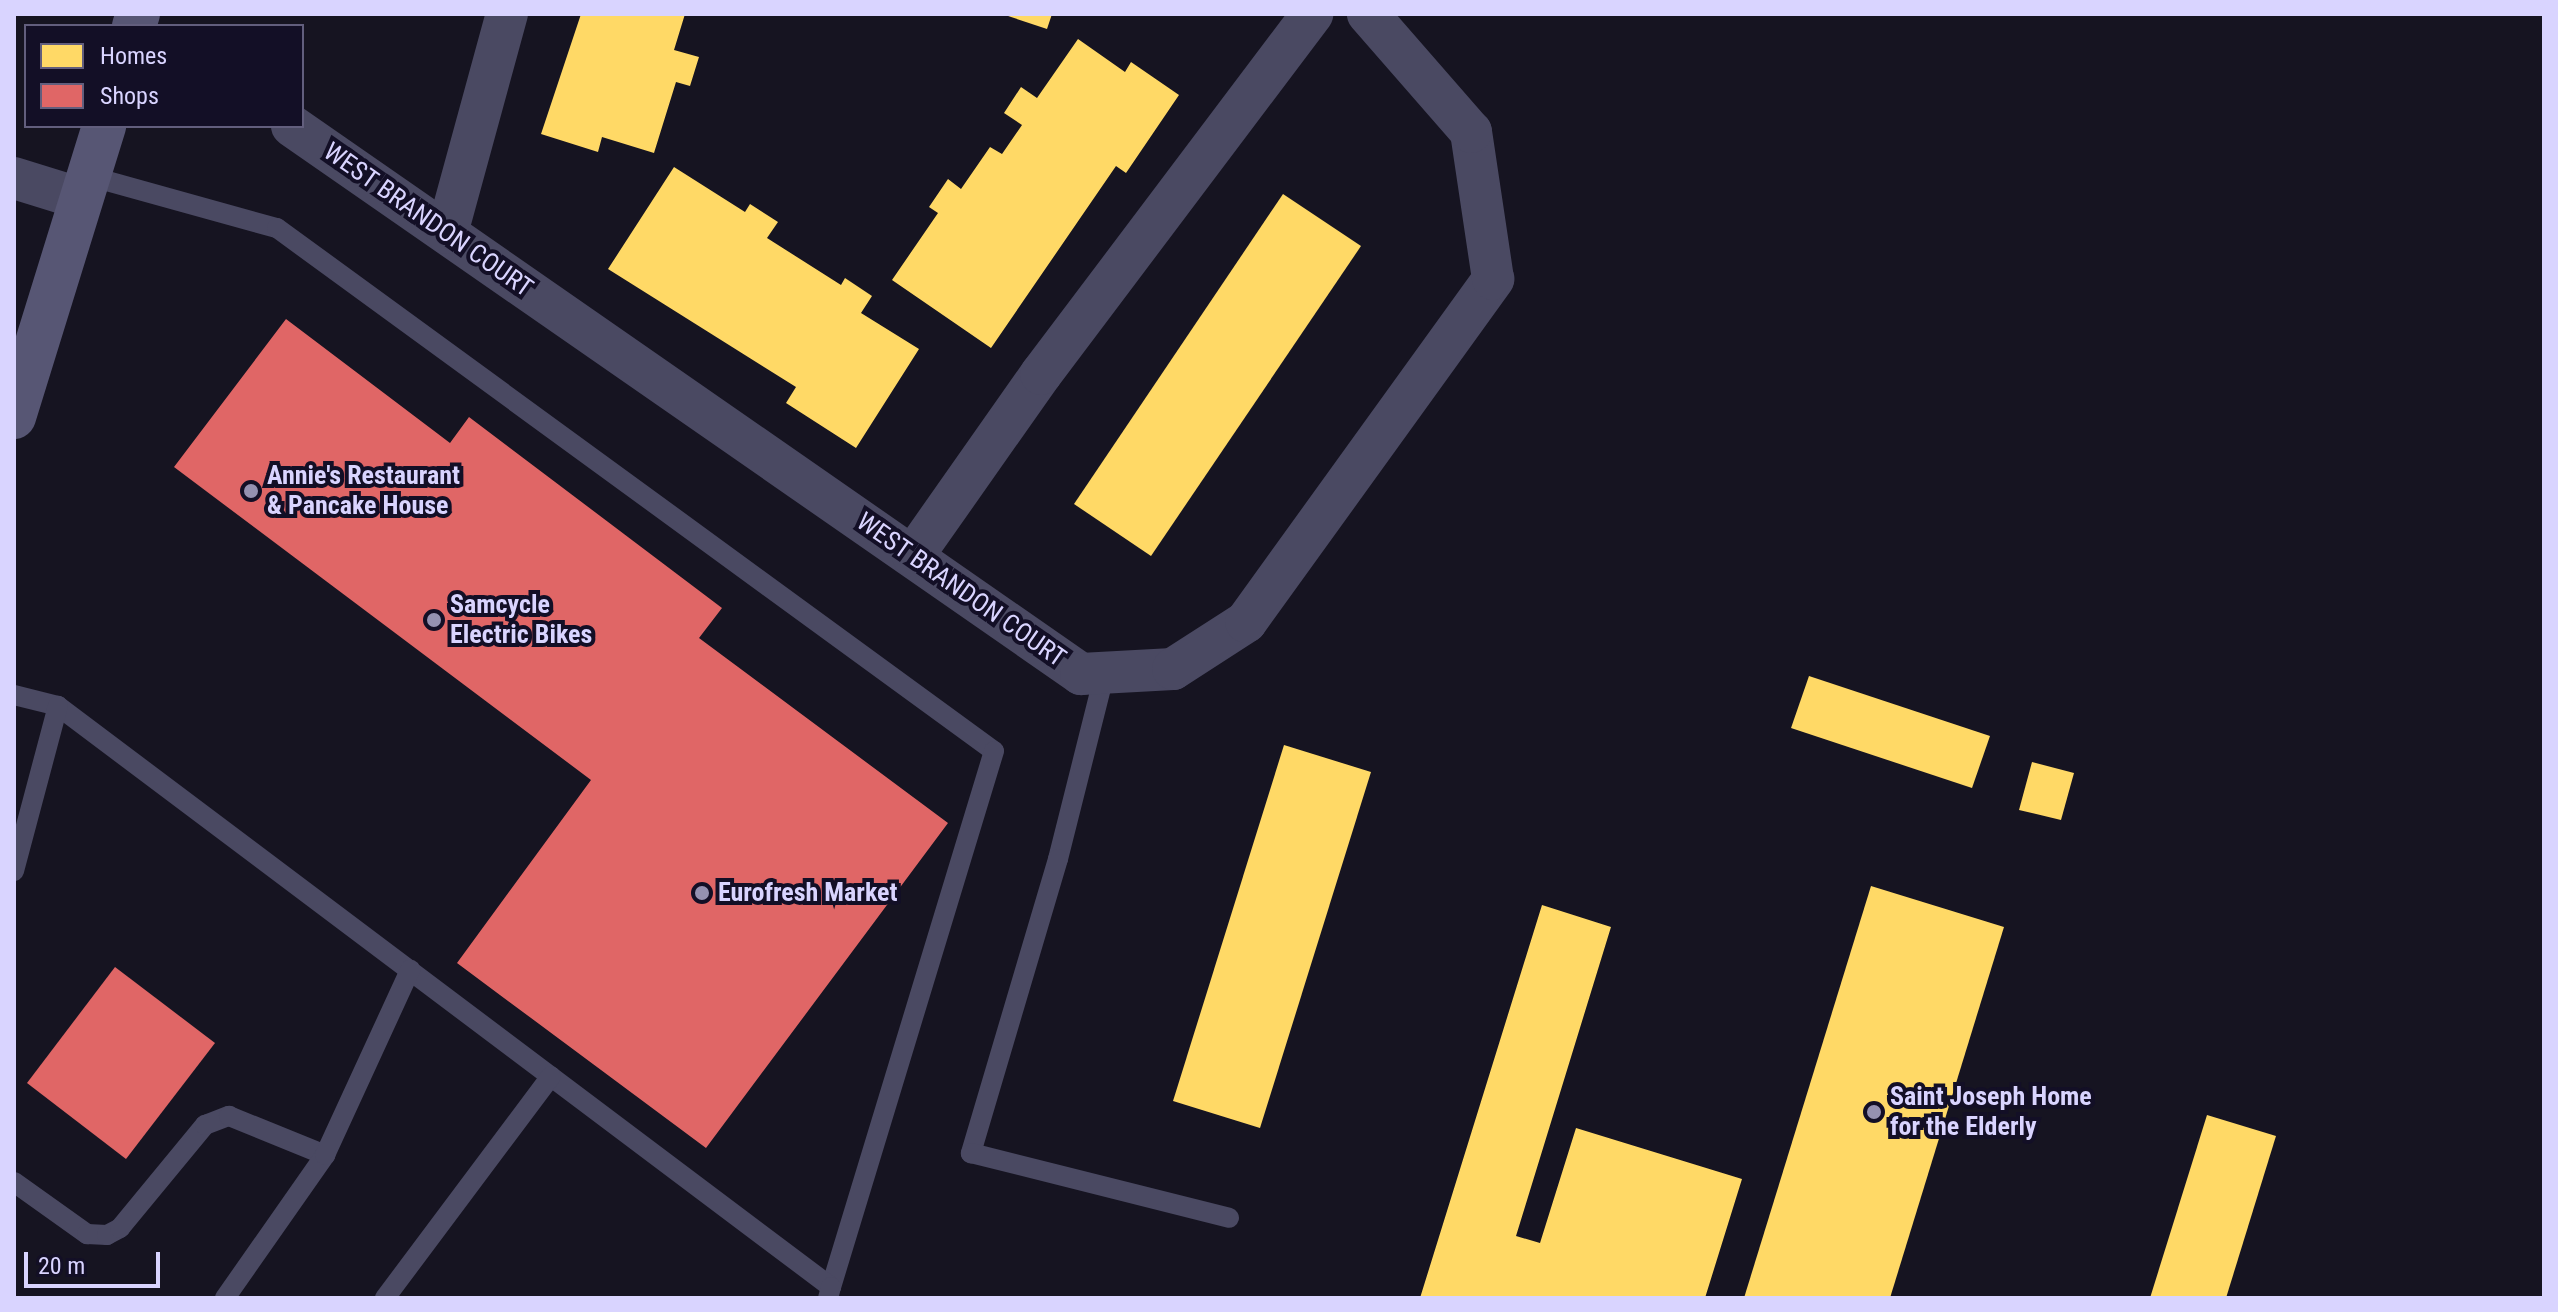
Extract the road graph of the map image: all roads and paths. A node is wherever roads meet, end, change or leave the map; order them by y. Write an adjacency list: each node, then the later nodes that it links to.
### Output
1 (507, 14): 8 (street)
2 (1312, 14): 10 (street)
3 (1368, 14): 11 (street, WEST BRANDON COURT)
4 (103, 128): 7 (street)
5 (295, 128): 8 (street, WEST BRANDON COURT)
6 (14, 178): 7 (street)
7 (85, 188): 9 (street); 20 (lane)
8 (447, 233): 10 (street, WEST BRANDON COURT)
9 (14, 417)
10 (913, 556): 11 (street, WEST BRANDON COURT)
11 (1105, 672): 19 (lane)
12 (14, 695): 13 (lane)
13 (58, 706): 14 (lane); 15 (lane)
14 (14, 871)
15 (410, 970): 16 (lane); 17 (lane)
16 (551, 1076): 20 (lane); 22 (lane)
17 (325, 1155): 18 (lane); 21 (lane)
18 (14, 1182)
19 (1229, 1218)
20 (830, 1293)
21 (225, 1298)
22 (385, 1298)

